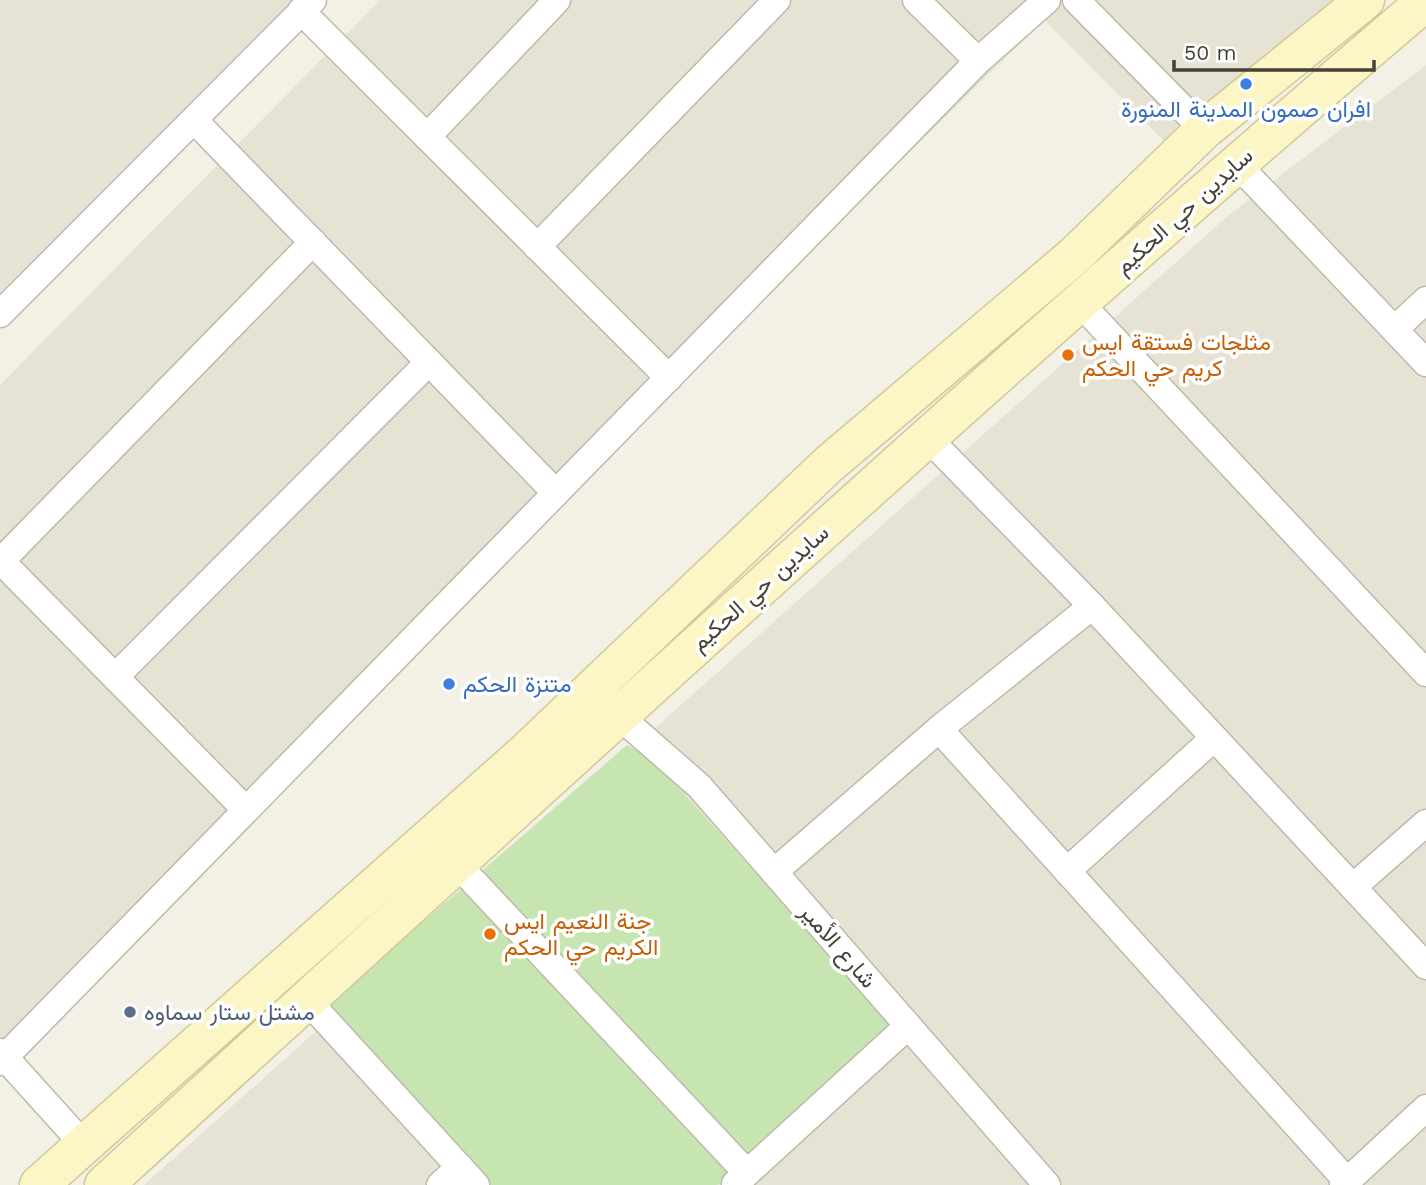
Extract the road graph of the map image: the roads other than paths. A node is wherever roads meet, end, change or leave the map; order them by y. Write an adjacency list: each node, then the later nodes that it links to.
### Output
1 (557, 0): 12 (street)
2 (778, 0): 15 (street)
3 (916, 0): 9 (street)
4 (1047, 0): 9 (street)
5 (1076, 0): 11 (street)
6 (1365, 0): 11 (street, سايدين حي الحكيم)
7 (1426, 1): 13 (street, سايدين حي الحكيم)
8 (307, 6): 10 (street); 12 (street)
9 (978, 61): 22 (street)
10 (194, 120): 14 (street); 18 (street)
11 (1204, 130): 43 (street, سايدين حي الحكيم)
12 (427, 137): 15 (street)
13 (1237, 164): 17 (street, سايدين حي الحكيم); 19 (street)
14 (313, 243): 20 (street); 25 (street)
15 (537, 247): 22 (street)
16 (1426, 300): 19 (street)
17 (1080, 303): 23 (street, سايدين حي الحكيم); 27 (street)
18 (0, 314)
19 (1395, 329): 21 (street)
20 (429, 362): 24 (street); 28 (street)
21 (1426, 363)
22 (668, 378): 24 (street)
23 (928, 439): 26 (street); 29 (street, سايدين حي الحكيم)
24 (556, 493): 32 (street)
25 (0, 560): 28 (street)
26 (1092, 606): 30 (street); 31 (street)
27 (1426, 673)
28 (115, 677): 32 (street)
29 (619, 716): 34 (street, سايدين حي الحكيم); 36 (street, شارع الأمير)
30 (939, 729): 35 (street); 36 (street)
31 (1214, 738): 35 (street); 37 (street)
32 (246, 810): 41 (street)
33 (1426, 822): 37 (street)
34 (457, 864): 39 (street, سايدين حي الحكيم); 45 (street)
35 (1067, 870): 46 (street)
36 (774, 873): 40 (street, شارع الأمير)
37 (1353, 887): 38 (street)
38 (1426, 966)
39 (307, 1000): 44 (street); 48 (street, سايدين حي الحكيم)
40 (908, 1026): 45 (street); 50 (street, شارع الأمير)
41 (2, 1057): 43 (street)
42 (1426, 1108): 46 (street)
43 (83, 1144): 47 (street, سايدين حي الحكيم)
44 (468, 1176): 49 (street)
45 (741, 1179)
46 (1345, 1183)
47 (39, 1185)
48 (104, 1185)
49 (440, 1185)
50 (1047, 1185)

